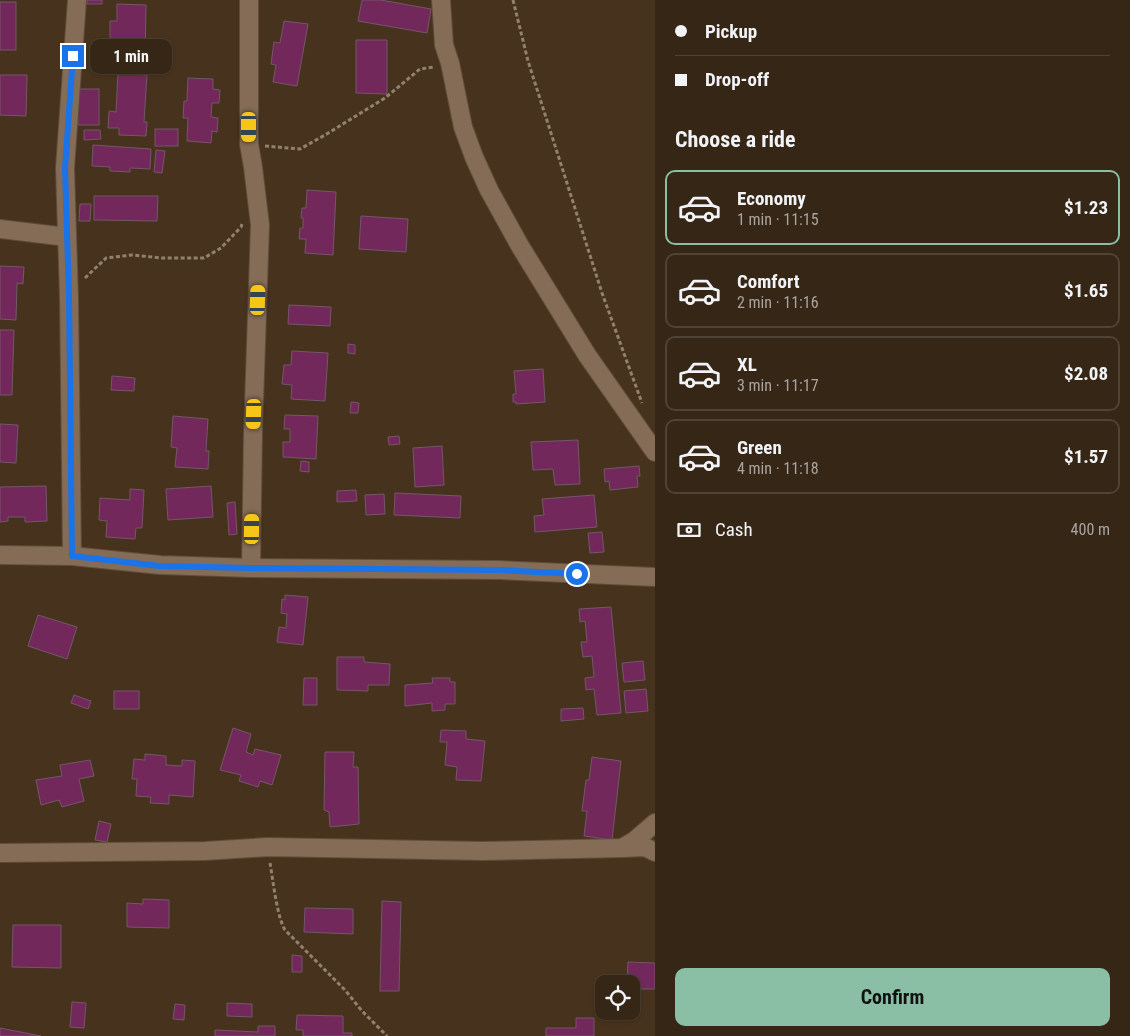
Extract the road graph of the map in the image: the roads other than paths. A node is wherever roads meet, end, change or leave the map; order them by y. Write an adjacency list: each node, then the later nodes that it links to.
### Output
1 (77, 0): 5 (street)
2 (249, 0): 9 (street)
3 (441, 0): 6 (street)
4 (0, 229): 5 (street)
5 (67, 237): 8 (street)
6 (655, 452)
7 (0, 555): 8 (street)
8 (72, 556): 9 (street)
9 (251, 568): 10 (street)
10 (655, 577)
11 (655, 823): 12 (street)
12 (622, 848): 13 (street); 14 (street)
13 (655, 852)
14 (0, 853)

